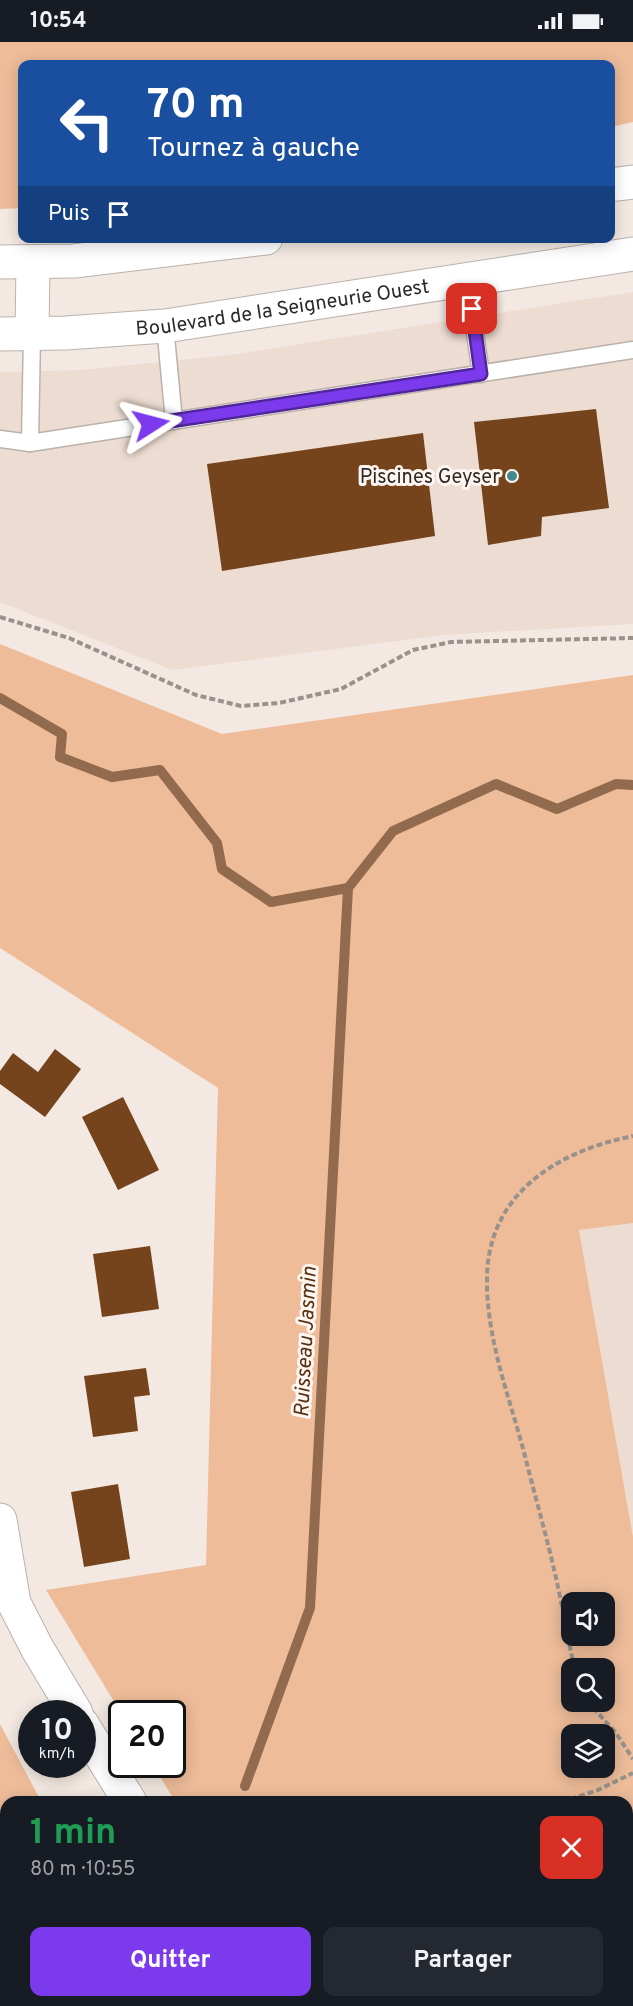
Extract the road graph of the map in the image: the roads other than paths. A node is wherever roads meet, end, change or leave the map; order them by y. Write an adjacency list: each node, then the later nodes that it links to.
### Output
1 (633, 182): 2 (main road)
2 (615, 184)
3 (231, 243): 6 (main road)
4 (633, 254): 7 (main road, Boulevard de la Seigneurie Ouest)
5 (0, 262): 6 (main road)
6 (33, 263): 10 (main road)
7 (467, 279): 8 (main road, Boulevard de la Seigneurie Ouest); 12 (lane)
8 (165, 326): 10 (main road, Boulevard de la Seigneurie Ouest); 13 (lane)
9 (0, 334): 10 (main road, Boulevard de la Seigneurie Ouest)
10 (32, 334): 15 (lane)
11 (633, 350): 12 (lane)
12 (481, 374): 13 (lane)
13 (174, 420): 15 (lane)
14 (0, 439): 15 (lane)
15 (30, 443)
16 (0, 1520): 17 (main road)
17 (68, 1700)
18 (96, 1747): 19 (main road)
19 (126, 1796)

